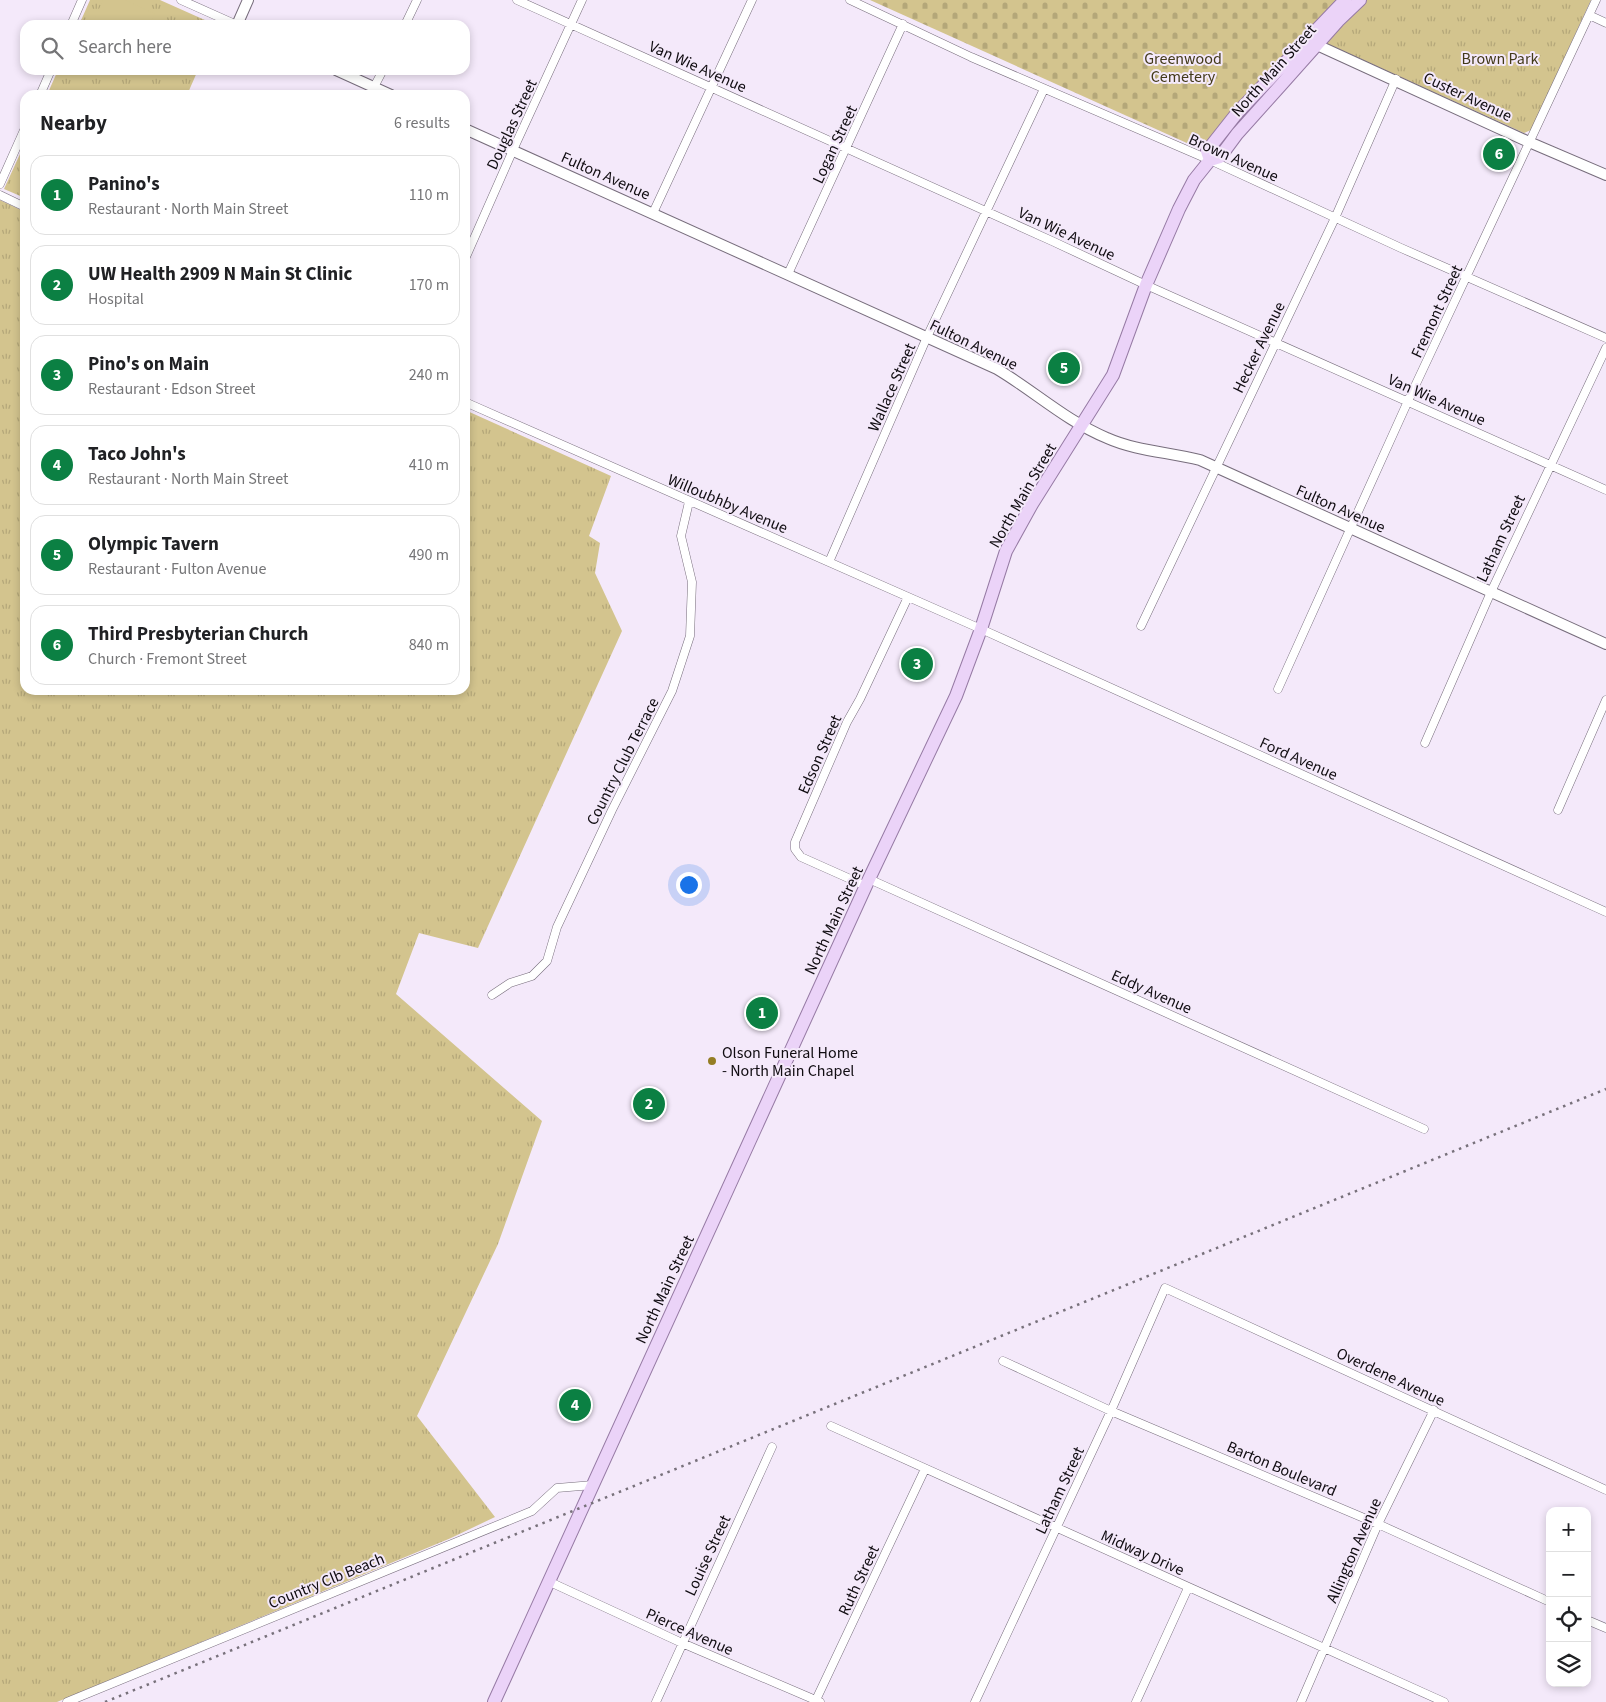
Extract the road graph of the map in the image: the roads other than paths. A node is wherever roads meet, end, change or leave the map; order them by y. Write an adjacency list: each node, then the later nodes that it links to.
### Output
1 (82, 0): 13 (street)
2 (181, 0): 14 (street)
3 (248, 0): 15 (street)
4 (417, 0): 16 (street)
5 (517, 0): 18 (street, Van Wie Avenue)
6 (582, 0): 18 (street, Douglas Street)
7 (752, 0): 26 (street)
8 (850, 0): 19 (street, Brown Avenue)
9 (1345, 0): 35 (main road, North Main Street)
10 (1360, 0): 20 (main road, North Main Street)
11 (1596, 0): 12 (street, Fremont Street)
12 (1589, 15): 17 (street); 32 (street, Fremont Street)
13 (73, 20)
14 (226, 20)
15 (239, 20)
16 (407, 20)
17 (1606, 23)
18 (571, 24): 26 (street, Van Wie Avenue); 34 (street, Douglas Street)
19 (903, 24): 27 (street, Brown Avenue); 33 (street, Logan Street)
20 (1317, 45): 24 (street, Custer Avenue); 35 (main road, North Main Street)
21 (49, 75): 28 (street)
22 (347, 75): 25 (street)
23 (380, 75): 25 (street)
24 (1396, 79): 32 (street, Custer Avenue); 42 (street, Hecker Avenue)
25 (374, 87): 29 (street)
26 (711, 87): 33 (street, Van Wie Avenue); 41 (street)
27 (1044, 88): 35 (street, Brown Avenue); 40 (street, Wallace Street)
28 (42, 90)
29 (380, 90)
30 (470, 130): 34 (street, Fulton Avenue)
31 (20, 139): 37 (street)
32 (1529, 142): 36 (street, Custer Avenue); 45 (street, Fremont Street)
33 (848, 149): 40 (street, Van Wie Avenue); 44 (street, Logan Street)
34 (513, 150): 41 (street, Fulton Avenue); 43 (street, Douglas Street)
35 (1210, 160): 42 (street, Brown Avenue); 46 (main road, North Main Street)
36 (1606, 174)
37 (0, 184)
38 (0, 195): 39 (street)
39 (20, 204)
40 (987, 212): 46 (street, Van Wie Avenue); 47 (street, Wallace Street)
41 (653, 213): 44 (street, Fulton Avenue)
42 (1335, 218): 45 (street, Brown Avenue); 49 (street, Hecker Avenue)
43 (470, 248)
44 (788, 274): 47 (street, Fulton Avenue)
45 (1467, 277): 48 (street, Brown Avenue); 51 (street, Fremont Street)
46 (1146, 285): 49 (street, Van Wie Avenue); 53 (main road, North Main Street)
47 (927, 337): 53 (street, Fulton Avenue); 59 (street, Wallace Street)
48 (1606, 338)
49 (1275, 342): 51 (street, Van Wie Avenue); 55 (street, Hecker Avenue)
50 (1606, 348): 54 (street, Latham Street)
51 (1408, 401): 54 (street, Van Wie Avenue); 58 (street, Fremont Street)
52 (470, 404): 57 (street, Willoubhby Avenue)
53 (1082, 425): 55 (street, Fulton Avenue); 63 (main road, North Main Street)
54 (1550, 465): 56 (street, Van Wie Avenue); 60 (street, Latham Street)
55 (1216, 468): 58 (street, Fulton Avenue); 62 (street, Hecker Avenue)
56 (1606, 490)
57 (688, 502): 59 (street, Willoubhby Avenue); 71 (street, Country Club Terrace)
58 (1352, 529): 60 (street, Fulton Avenue); 65 (street, Fremont Street)
59 (829, 562): 61 (street, Willoubhby Avenue)
60 (1491, 592): 64 (street, Fulton Avenue); 67 (street, Latham Street)
61 (908, 597): 63 (street, Willoubhby Avenue); 69 (street, Edson Street)
62 (1141, 626)
63 (980, 629): 69 (main road, North Main Street); 70 (street, Ford Avenue)
64 (1606, 644)
65 (1278, 689)
66 (1606, 700): 68 (street)
67 (1425, 742)
68 (1558, 810)
69 (868, 882): 72 (street, Eddy Avenue); 80 (main road, North Main Street)
70 (1606, 912)
71 (492, 995)
72 (1424, 1128)
73 (1164, 1288): 75 (street, Overdene Avenue); 76 (street, Latham Street)
74 (1003, 1361): 76 (street, Barton Boulevard)
75 (1434, 1410): 81 (street, Overdene Avenue); 82 (street, Allington Avenue)
76 (1111, 1411): 82 (street, Barton Boulevard); 83 (street, Latham Street)
77 (831, 1426): 79 (street, Midway Drive)
78 (772, 1447): 89 (street, Louise Street)
79 (925, 1469): 83 (street, Midway Drive); 91 (street, Ruth Street)
80 (593, 1485): 84 (main road, North Main Street); 92 (street, Country Clb Beach)
81 (1606, 1490)
82 (1378, 1524): 86 (street, Barton Boulevard); 90 (street, Allington Avenue)
83 (1057, 1529): 85 (street, Midway Drive); 95 (street, Latham Street)
84 (550, 1582): 89 (street, Pierce Avenue); 93 (main road, North Main Street)
85 (1188, 1588): 90 (street, Midway Drive); 96 (street)
86 (1546, 1600)
87 (1591, 1622): 88 (street)
88 (1606, 1628)
89 (682, 1643): 91 (street, Pierce Avenue); 94 (street, Louise Street)
90 (1324, 1649): 97 (street, Allington Avenue); 98 (street, Midway Drive)
91 (817, 1701)
92 (67, 1702)
93 (494, 1702)
94 (656, 1702)
95 (975, 1702)
96 (1136, 1702)
97 (1301, 1702)
98 (1444, 1702)

